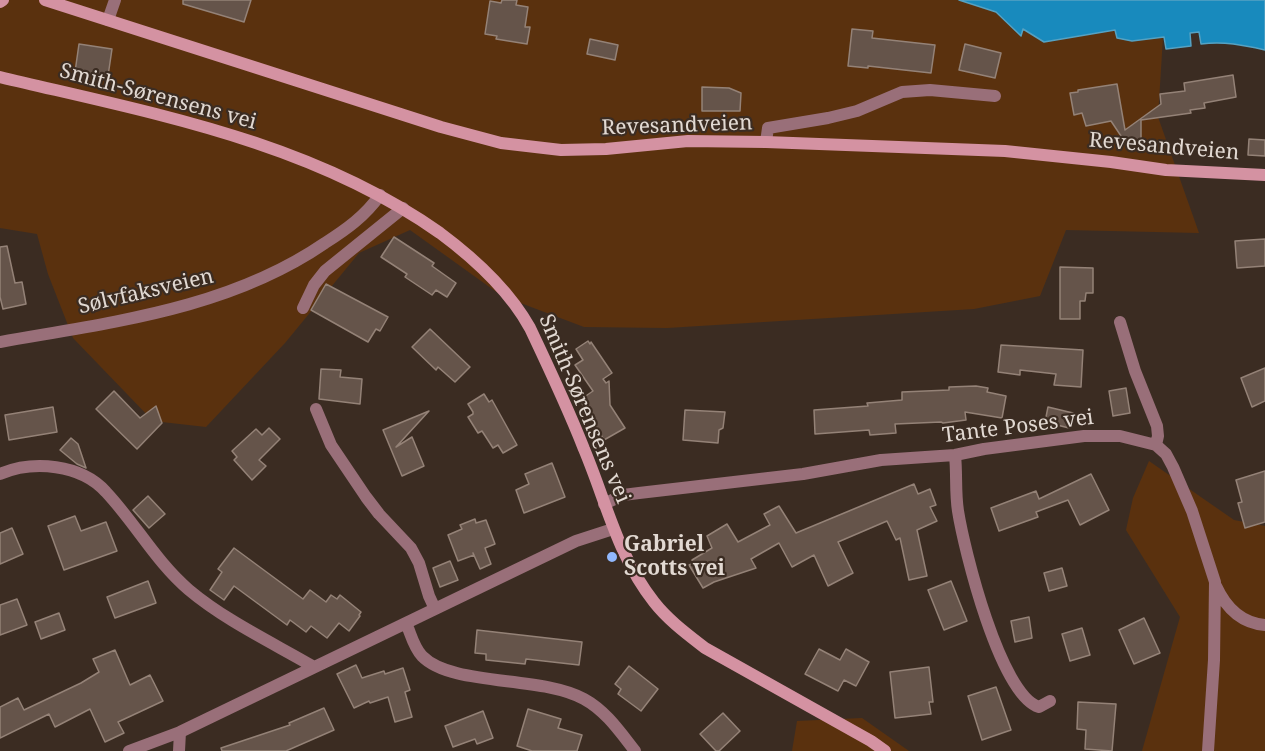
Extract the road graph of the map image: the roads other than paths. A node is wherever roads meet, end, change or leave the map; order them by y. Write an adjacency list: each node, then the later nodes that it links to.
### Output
1 (45, 0): 3 (main road, Revesandveien)
2 (115, 0): 3 (street)
3 (108, 20): 6 (main road, Revesandveien)
4 (0, 77): 8 (main road, Smith-Sørensens vei)
5 (994, 96): 6 (street)
6 (766, 142): 7 (main road, Revesandveien)
7 (1265, 175)
8 (380, 195): 9 (main road, Smith-Sørensens vei); 12 (street, Sølvfaksveien)
9 (403, 208): 10 (street); 17 (main road, Smith-Sørensens vei)
10 (303, 308)
11 (1120, 322): 14 (street)
12 (0, 342)
13 (316, 409): 20 (street)
14 (1156, 446): 15 (street, Tante Poses vei); 19 (street)
15 (955, 455): 17 (street, Tante Poses vei); 24 (street)
16 (0, 474): 23 (street)
17 (604, 504): 18 (main road, Smith-Sørensens vei)
18 (613, 529): 20 (street); 29 (main road, Smith-Sørensens vei)
19 (1215, 582): 22 (street); 30 (street)
20 (435, 609): 21 (street)
21 (406, 623): 23 (street); 28 (street)
22 (1265, 625)
23 (314, 668): 25 (street)
24 (1050, 701)
25 (180, 732): 26 (street); 27 (street)
26 (129, 751)
27 (179, 751)
28 (635, 751)
29 (885, 751)
30 (1208, 751)

